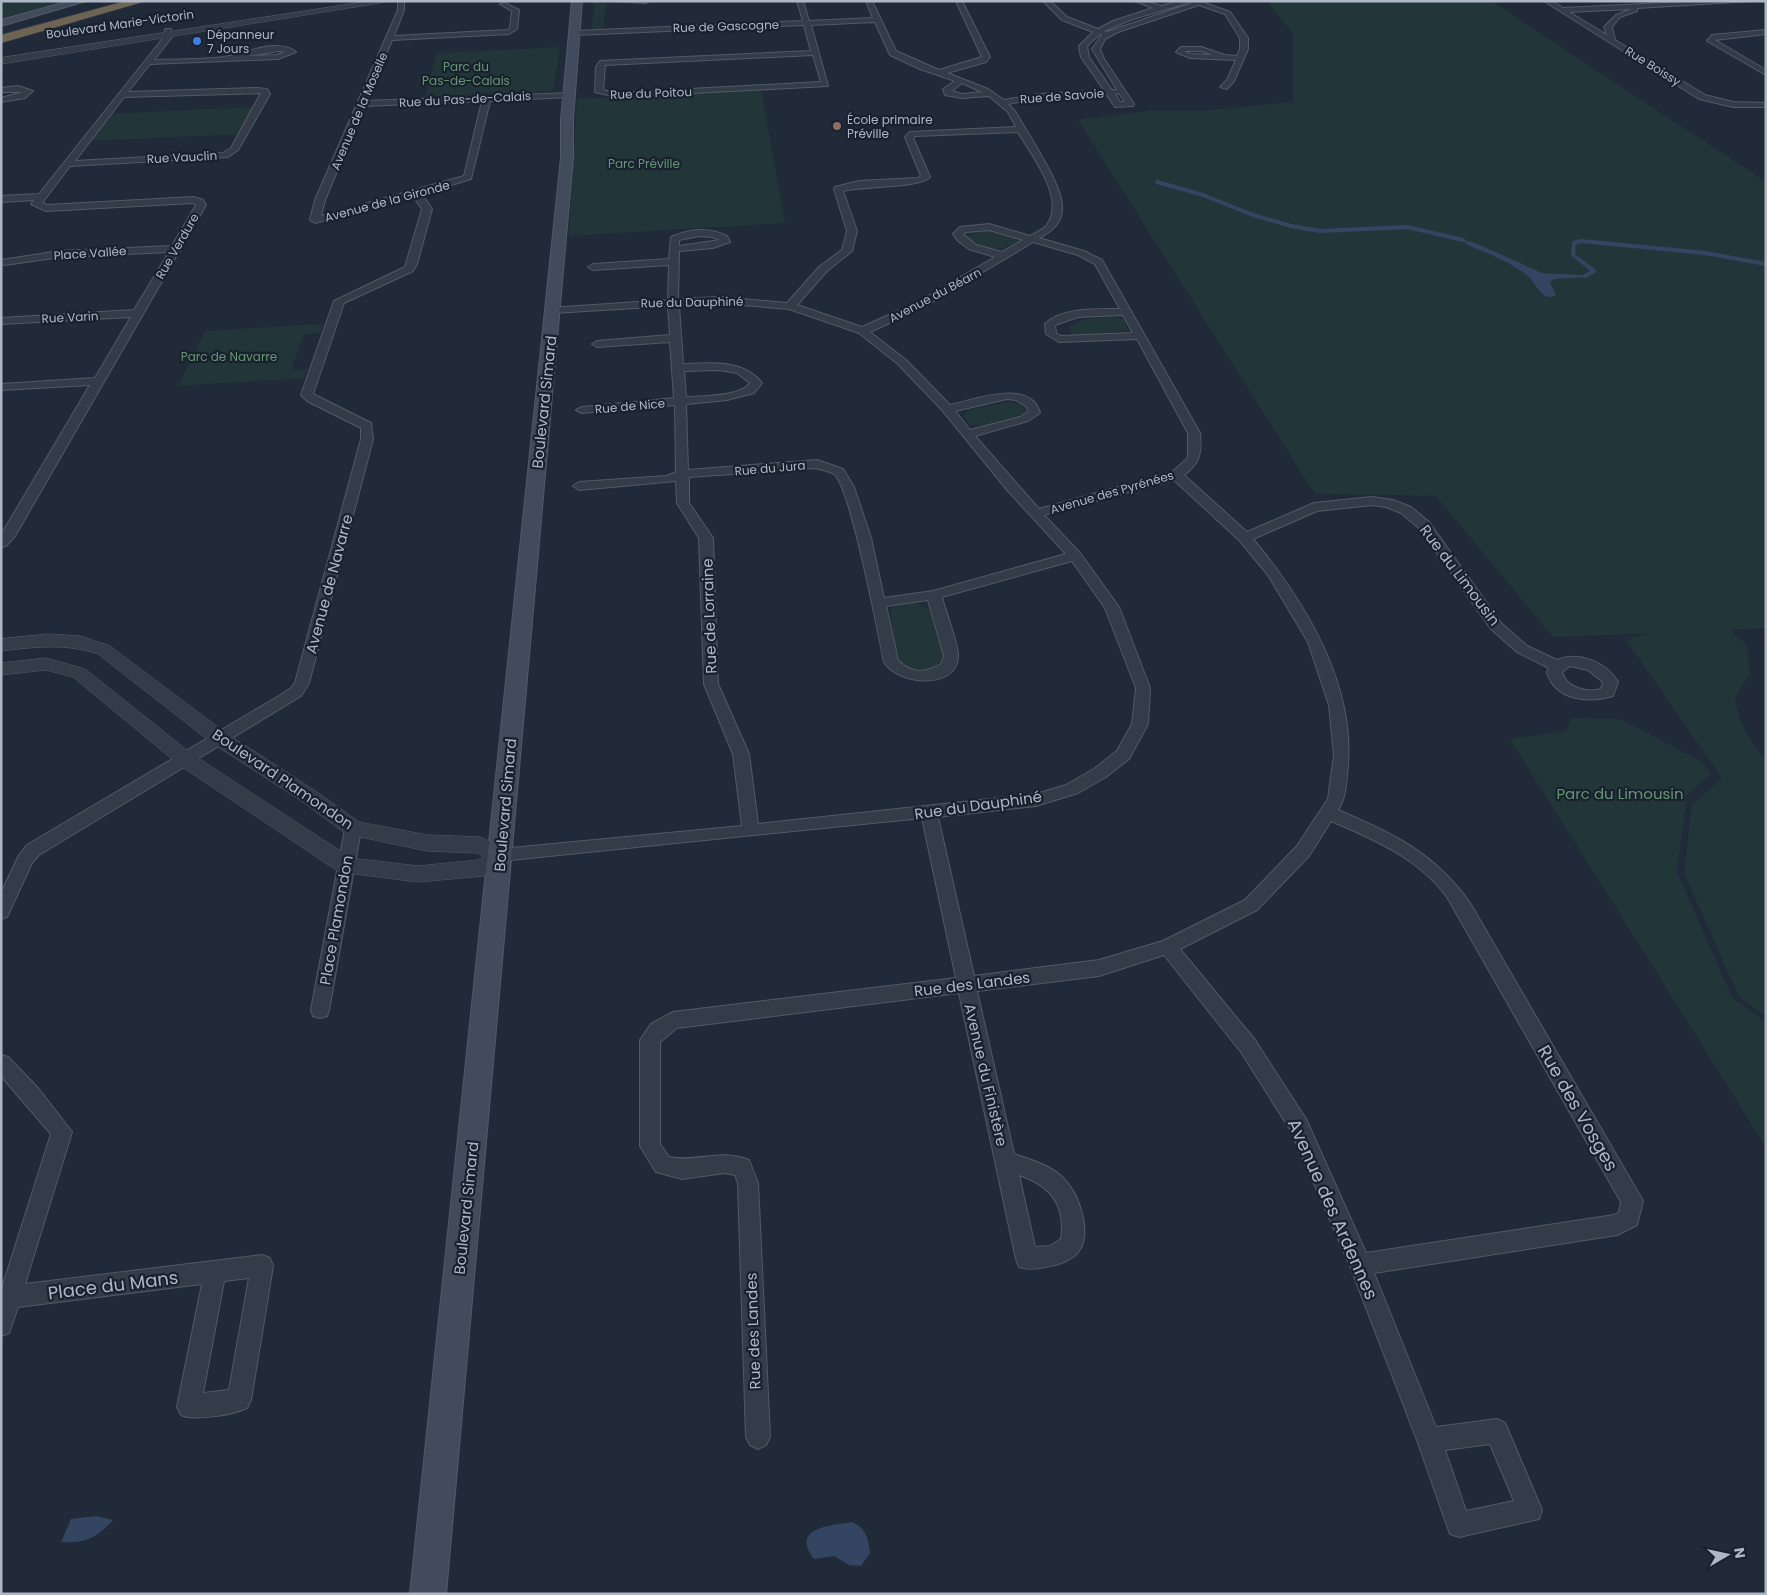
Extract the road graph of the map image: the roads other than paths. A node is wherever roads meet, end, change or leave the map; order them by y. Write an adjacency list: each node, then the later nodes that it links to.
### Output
1 (82, 1): 28 (main road, Boulevard Marie-Victorin)
2 (120, 1): 30 (highway); 35 (highway)
3 (388, 1): 18 (street, Boulevard Marie-Victorin)
4 (576, 1): 26 (main road, Boulevard Simard)
5 (612, 1): 6 (street)
6 (646, 1)
7 (800, 1): 29 (street)
8 (870, 1): 27 (street, Avenue du Béarn)
9 (959, 1): 49 (street)
10 (1046, 1): 31 (street)
11 (1138, 1): 24 (street)
12 (1188, 1): 24 (street)
13 (1548, 1): 23 (street, Rue Boissy)
14 (1636, 1): 22 (street); 23 (street)
15 (1750, 1): 22 (street)
16 (1199, 2): 25 (street); 43 (street)
17 (144, 3): 38 (highway)
18 (361, 3): 33 (street, Boulevard Marie-Victorin)
19 (401, 4): 37 (street, Avenue de la Moselle)
20 (503, 4): 37 (street)
21 (566, 5): 26 (main road)
22 (1646, 6): 23 (street); 39 (street)
23 (1558, 8): 39 (street, Rue Boissy)
24 (1161, 9): 25 (street); 31 (street)
25 (1170, 12): 36 (street)
26 (575, 17): 34 (main road, Boulevard Simard)
27 (877, 20): 29 (street, Rue de Gascogne); 49 (street, Avenue du Béarn)
28 (1, 23)
29 (806, 23): 34 (street, Rue de Gascogne); 41 (street)
30 (1, 28)
31 (1098, 31): 36 (street); 54 (street)
32 (1766, 32): 47 (street)
33 (169, 33): 40 (street, Boulevard Marie-Victorin); 45 (street, Boulevard Marie-Victorin); 46 (street)
34 (576, 33): 58 (main road, Boulevard Simard)
35 (1, 34)
36 (1109, 34): 55 (street)
37 (390, 38): 62 (street, Avenue de la Moselle)
38 (1, 39)
39 (1612, 41): 63 (street, Rue Boissy)
40 (1, 52)
41 (815, 53): 41 (street, Rue du Poitou)
42 (1221, 55): 43 (street)
43 (1240, 58): 52 (street)
44 (225, 59): 44 (street); 46 (street)
45 (1, 61)
46 (148, 62): 57 (street)
47 (1756, 67): 48 (street); 50 (street)
48 (1766, 67)
49 (941, 72): 51 (street, Avenue du Béarn)
50 (1766, 73)
51 (961, 80): 56 (street, Avenue du Béarn); 56 (street)
52 (1224, 86)
53 (1, 90): 60 (street)
54 (1108, 92): 55 (street, Rue de Savoie); 55 (street); 61 (street, Rue de Savoie)
55 (1121, 92)
56 (990, 94): 61 (street, Avenue du Béarn)
57 (122, 95): 65 (street); 65 (street, Rue Vauclin)
58 (569, 95): 59 (street, Rue du Pas-de-Calais); 77 (main road, Boulevard Simard)
59 (487, 98): 62 (street, Rue du Pas-de-Calais); 66 (street, Avenue de la Gironde)
60 (1, 100)
61 (1003, 102): 64 (street, Avenue du Béarn)
62 (361, 104): 69 (street, Avenue de la Moselle)
63 (1766, 105)
64 (1020, 129): 70 (street, Avenue du Béarn); 76 (street)
65 (67, 164): 67 (street)
66 (415, 193): 69 (street, Avenue de la Gironde); 104 (street, Avenue de Navarre)
67 (41, 197): 68 (street); 71 (street, Rue Verdure)
68 (1, 199)
69 (315, 220)
70 (1032, 240): 72 (street, Avenue du Béarn); 72 (street, Avenue du Béarn); 78 (street, Avenue des Pyrénées)
71 (175, 249): 73 (street, Place Vallée); 79 (street, Rue Verdure)
72 (1006, 256): 81 (street, Avenue du Béarn)
73 (4, 262)
74 (593, 267): 75 (street, Rue de Lorraine)
75 (672, 301): 76 (street, Rue du Dauphiné); 77 (street, Rue du Dauphiné); 83 (street, Rue de Lorraine)
76 (790, 306): 81 (street, Rue du Dauphiné)
77 (552, 310): 110 (main road, Boulevard Simard)
78 (1128, 312): 82 (street, Avenue des Pyrénées); 82 (street)
79 (139, 313): 80 (street, Rue Varin); 86 (street, Rue Verdure)
80 (1, 321)
81 (863, 332): 89 (street, Rue du Dauphiné)
82 (1140, 336): 93 (street, Avenue des Pyrénées)
83 (676, 338): 84 (street); 85 (street, Rue de Lorraine)
84 (596, 344)
85 (676, 368): 88 (street, Rue de Lorraine); 88 (street)
86 (98, 381): 87 (street); 97 (street, Rue Verdure)
87 (1, 387)
88 (679, 402): 90 (street, Rue de Nice); 92 (street, Rue de Lorraine)
89 (947, 409): 91 (street, Rue du Dauphiné); 91 (street)
90 (582, 410)
91 (969, 434): 95 (street, Rue du Dauphiné)
92 (683, 474): 94 (street, Rue du Jura); 100 (street, Rue du Jura); 109 (street, Rue de Lorraine)
93 (1176, 475): 95 (street, Avenue des Pyrénées); 96 (street, Rue des Landes)
94 (579, 486)
95 (1036, 514): 98 (street, Rue du Dauphiné)
96 (1245, 538): 102 (street, Rue du Limousin); 107 (street, Rue des Landes)
97 (1, 543)
98 (1076, 556): 99 (street); 106 (street, Rue du Dauphiné)
99 (934, 595): 100 (street); 100 (street, Rue du Jura)
100 (878, 603)
101 (1, 645): 104 (street, Boulevard Plamondon)
102 (1556, 666)
103 (1, 669): 105 (street)
104 (219, 738): 105 (street, Avenue de Navarre); 108 (street, Boulevard Plamondon)
105 (185, 759): 111 (street); 112 (street, Avenue de Navarre)
106 (929, 813): 109 (street, Rue du Dauphiné); 114 (street, Avenue du Finistère)
107 (1329, 813): 113 (street, Rue des Landes); 118 (street, Rue des Vosges)
108 (353, 829): 110 (street, Boulevard Plamondon); 111 (street, Place Plamondon)
109 (751, 831): 110 (street, Rue du Dauphiné)
110 (500, 855): 111 (street); 124 (main road, Boulevard Simard)
111 (346, 866): 115 (street, Place Plamondon)
112 (2, 909)
113 (1168, 947): 114 (street, Rue des Landes); 118 (street, Avenue des Ardennes)
114 (966, 985): 117 (street, Avenue du Finistère); 122 (street, Rue des Landes)
115 (320, 1010)
116 (1, 1063): 120 (street)
117 (1005, 1161): 117 (street, Avenue du Finistère)
118 (1360, 1265): 123 (street, Avenue des Ardennes)
119 (214, 1273): 119 (street, Place du Mans); 120 (street, Place du Mans)
120 (11, 1297): 121 (street)
121 (1, 1325)
122 (758, 1437)
123 (1429, 1440): 123 (street, Avenue des Ardennes)
124 (428, 1594)

